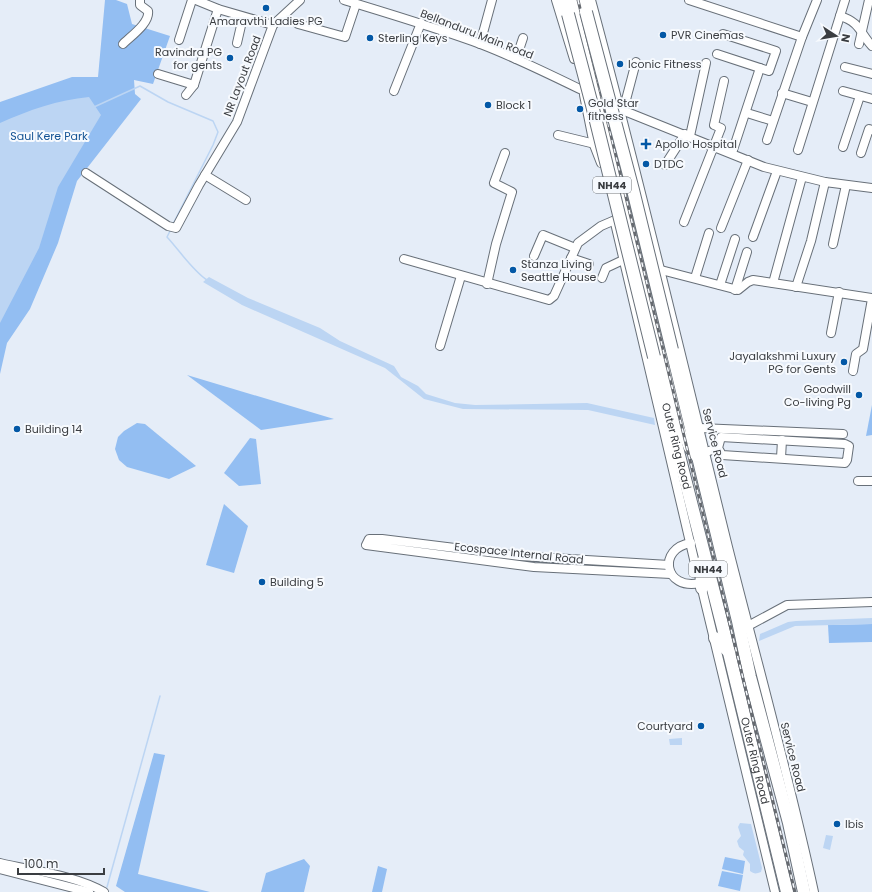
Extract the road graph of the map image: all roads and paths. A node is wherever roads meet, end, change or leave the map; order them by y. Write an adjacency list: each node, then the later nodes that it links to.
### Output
1 (140, 0): 29 (street)
2 (192, 0): 27 (street)
3 (196, 0): 17 (street)
4 (300, 0): 22 (street, NR Layout Road)
5 (344, 0): 16 (street, Bellanduru Main Road)
6 (492, 0): 30 (street)
7 (556, 0): 43 (street)
8 (564, 0): 114 (highway, Outer Ring Road / NH44, bridge)
9 (573, 0): 49 (highway)
10 (582, 0): 110 (highway, Outer Ring Road / NH44, bridge)
11 (591, 0): 52 (street, Service Road)
12 (689, 0): 25 (street)
13 (817, 0): 25 (street)
14 (844, 0): 18 (street)
15 (869, 0): 23 (street)
16 (356, 4): 20 (street, Bellanduru Main Road); 21 (street)
17 (218, 9): 19 (street); 42 (street)
18 (840, 16): 23 (street); 51 (street)
19 (243, 17): 22 (street); 28 (street)
20 (420, 23): 30 (street, Bellanduru Main Road); 44 (street)
21 (298, 24)
22 (273, 25): 72 (street, NR Layout Road)
23 (862, 30): 31 (street); 32 (street)
24 (723, 34): 38 (street)
25 (802, 37): 46 (street)
26 (522, 38): 34 (street)
27 (179, 40)
28 (237, 43)
29 (123, 44)
30 (480, 44): 34 (street, Bellanduru Main Road)
31 (859, 44)
32 (872, 46)
33 (718, 54): 38 (street)
34 (516, 59): 43 (street, Bellanduru Main Road)
35 (636, 62): 52 (street)
36 (706, 63): 57 (street)
37 (845, 67): 40 (street)
38 (760, 68): 53 (street)
39 (158, 74): 42 (street)
40 (872, 74)
41 (724, 81): 60 (street)
42 (194, 85): 47 (street)
43 (583, 90): 49 (street, Bellanduru Main Road); 59 (street)
44 (394, 91)
45 (843, 91): 48 (street)
46 (782, 93): 51 (street); 54 (street)
47 (186, 95)
48 (860, 96): 50 (street); 61 (street)
49 (599, 98): 52 (street, Bellanduru Main Road); 62 (street)
50 (872, 99)
51 (812, 102): 63 (street)
52 (621, 110): 57 (street, Bellanduru Main Road); 67 (street, Service Road)
53 (747, 113): 54 (street); 65 (street)
54 (773, 121): 58 (street)
55 (872, 130): 66 (street)
56 (558, 135): 59 (street)
57 (688, 135): 60 (street, Bellanduru Main Road); 69 (street)
58 (767, 140)
59 (594, 145): 62 (street); 78 (street)
60 (714, 147): 65 (street, Bellanduru Main Road); 79 (street)
61 (843, 147)
62 (612, 148): 67 (street); 110 (street)
63 (798, 150)
64 (506, 153): 97 (street)
65 (732, 153): 68 (street, Bellanduru Main Road)
66 (861, 153)
67 (632, 155): 92 (street, Service Road)
68 (748, 160): 70 (street, Bellanduru Main Road); 80 (street)
69 (665, 166)
70 (777, 171): 73 (street, Bellanduru Main Road); 82 (street)
71 (86, 172): 72 (street, NR Layout Road)
72 (205, 175): 77 (street)
73 (802, 177): 74 (street, Bellanduru Main Road); 96 (street)
74 (825, 182): 75 (street, Bellanduru Main Road); 99 (street)
75 (846, 185): 76 (street, Bellanduru Main Road); 84 (street)
76 (872, 188)
77 (246, 200)
78 (615, 220): 85 (street); 90 (street)
79 (684, 222)
80 (721, 228)
81 (710, 233): 95 (street)
82 (753, 237)
83 (734, 239): 98 (street)
84 (833, 244)
85 (575, 248): 87 (street); 88 (street)
86 (747, 252): 100 (street)
87 (534, 256)
88 (571, 258): 91 (street); 97 (street)
89 (404, 259): 93 (street)
90 (623, 260): 94 (street); 114 (street)
91 (589, 264)
92 (661, 270): 95 (street); 106 (street, Service Road)
93 (461, 276): 97 (street); 104 (street)
94 (602, 278)
95 (695, 278): 98 (street)
96 (773, 283): 99 (street); 100 (street)
97 (487, 284)
98 (720, 285): 100 (street)
99 (796, 287): 101 (street)
100 (735, 290)
101 (839, 292): 102 (street); 103 (street)
102 (872, 298): 105 (street)
103 (831, 333)
104 (440, 346)
105 (853, 371)
106 (700, 428): 107 (street); 110 (street, Service Road)
107 (843, 434)
108 (782, 440): 109 (street); 111 (street); 111 (street)
109 (718, 448): 110 (street); 111 (street)
110 (703, 457): 122 (highway, Outer Ring Road / NH44)
111 (781, 458)
112 (858, 481): 113 (street)
113 (872, 481)
114 (687, 504): 116 (highway, Outer Ring Road / NH44)
115 (367, 542): 117 (street, Ecospace Internal Road)
116 (692, 543): 121 (street); 125 (highway); 131 (highway, Outer Ring Road / NH44)
117 (400, 545): 118 (street, Ecospace Internal Road); 120 (street, Ecospace Internal Road)
118 (455, 548): 119 (street, Ecospace Internal Road); 120 (street)
119 (520, 556): 121 (street, Ecospace Internal Road); 123 (street)
120 (454, 558): 123 (street, Ecospace Internal Road)
121 (669, 565): 124 (street)
122 (729, 565): 129 (street, Service Road); 132 (highway, Outer Ring Road / NH44)
123 (519, 566): 124 (street, Ecospace Internal Road)
124 (671, 574): 125 (street, Ecospace Internal Road)
125 (698, 585): 130 (street)
126 (872, 602): 127 (street)
127 (830, 606): 128 (street); 129 (street)
128 (872, 607)
129 (749, 628): 141 (street, Service Road)
130 (715, 638): 131 (highway); 137 (street)
131 (730, 653): 138 (highway, Outer Ring Road / NH44)
132 (746, 659): 139 (highway); 140 (highway, Outer Ring Road / NH44)
133 (0, 863): 136 (street)
134 (0, 869): 135 (street)
135 (89, 892)
136 (104, 892)
137 (775, 892)
138 (787, 892)
139 (799, 892)
140 (804, 892)
141 (814, 892)

